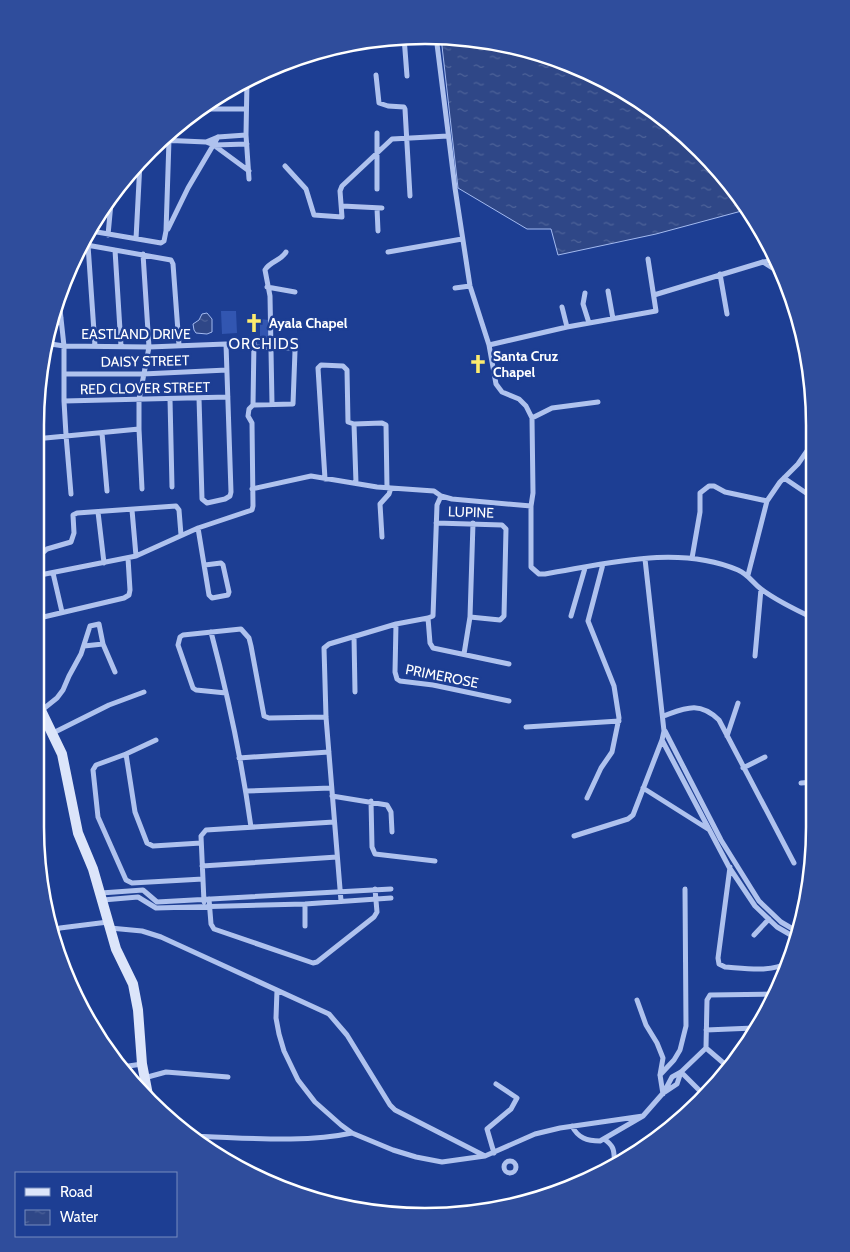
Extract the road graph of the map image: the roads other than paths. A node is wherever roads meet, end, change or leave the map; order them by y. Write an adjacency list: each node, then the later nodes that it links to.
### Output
1 (437, 44): 10 (street)
2 (405, 45): 4 (street)
3 (376, 74): 12 (street)
4 (407, 76)
5 (245, 89): 7 (street)
6 (212, 109): 7 (street)
7 (246, 109): 9 (street)
8 (378, 133): 18 (street)
9 (246, 135): 11 (street); 16 (street)
10 (448, 136): 12 (street); 32 (street)
11 (218, 137): 14 (street); 17 (street)
12 (408, 139): 18 (street); 24 (street)
13 (172, 140): 14 (street)
14 (206, 142): 17 (street)
15 (169, 143): 27 (street)
16 (247, 144): 17 (street); 20 (street)
17 (214, 145): 20 (street); 27 (street)
18 (377, 153): 23 (street); 25 (street)
19 (285, 166): 25 (street)
20 (249, 171): 22 (street)
21 (139, 172): 31 (street)
22 (249, 179)
23 (377, 189)
24 (410, 196)
25 (342, 206): 28 (street)
26 (109, 211): 30 (street)
27 (166, 231): 31 (street)
28 (378, 231)
29 (96, 232): 30 (street)
30 (108, 234): 31 (street)
31 (136, 240)
32 (462, 240): 37 (street); 44 (street)
33 (88, 245): 35 (street)
34 (88, 247): 64 (street)
35 (114, 250): 38 (street); 65 (street)
36 (286, 252): 45 (street)
37 (388, 252)
38 (143, 254): 61 (street); 66 (street)
39 (648, 259): 50 (street)
40 (769, 261): 41 (street)
41 (763, 262): 42 (street); 43 (street)
42 (772, 268)
43 (720, 274): 50 (street); 53 (street)
44 (470, 286): 46 (street); 62 (street)
45 (267, 287): 48 (street); 68 (street)
46 (455, 288)
47 (608, 291): 55 (street)
48 (295, 292)
49 (585, 293): 57 (street)
50 (654, 295): 55 (street)
51 (562, 307): 58 (street)
52 (61, 314): 54 (street)
53 (727, 314)
54 (61, 317): 56 (street); 63 (street)
55 (613, 319): 57 (street)
56 (59, 320)
57 (589, 323): 58 (street)
58 (567, 327): 62 (street)
59 (254, 341): 67 (street)
60 (53, 344): 63 (street, EASTLAND DRIVE)
61 (179, 345): 66 (street, EASTLAND DRIVE); 69 (street, EASTLAND DRIVE)
62 (489, 345): 80 (street)
63 (64, 346): 64 (street, EASTLAND DRIVE); 70 (street)
64 (95, 346): 65 (street, EASTLAND DRIVE)
65 (121, 346): 66 (street, EASTLAND DRIVE)
66 (150, 347): 71 (street)
67 (254, 347): 68 (street); 79 (street)
68 (270, 348): 78 (street); 78 (street)
69 (227, 370): 71 (street, DAISY STREET); 72 (street)
70 (64, 374): 71 (street, DAISY STREET); 76 (street)
71 (143, 374): 75 (street)
72 (228, 397): 73 (street, RED CLOVER STREET); 73 (street)
73 (199, 398): 74 (street, RED CLOVER STREET)
74 (170, 399): 75 (street, RED CLOVER STREET); 90 (street)
75 (139, 400): 76 (street, RED CLOVER STREET); 82 (street)
76 (64, 401): 84 (street)
77 (598, 402): 80 (street)
78 (272, 404): 79 (street)
79 (253, 405): 93 (street)
80 (532, 418): 99 (street)
81 (354, 424): 88 (street); 89 (street); 91 (street)
82 (139, 429): 83 (street); 92 (street)
83 (102, 433): 84 (street); 94 (street)
84 (66, 435): 85 (street); 96 (street)
85 (44, 438)
86 (806, 454): 87 (street)
87 (784, 478): 95 (street); 98 (street)
88 (325, 479): 89 (street); 93 (street)
89 (356, 483): 91 (street)
90 (172, 487)
91 (389, 488): 97 (street); 106 (street)
92 (142, 489)
93 (252, 489): 104 (street)
94 (107, 491)
95 (806, 493)
96 (72, 494)
97 (441, 496): 99 (street); 102 (street)
98 (767, 502): 110 (street); 118 (street)
99 (531, 506): 115 (street)
100 (132, 510): 101 (street); 105 (street); 108 (street)
101 (98, 512): 107 (street); 112 (street)
102 (436, 523): 103 (street, LUPINE); 125 (street)
103 (472, 523): 124 (street); 124 (street, LUPINE)
104 (198, 528): 105 (street); 114 (street)
105 (181, 535): 108 (street)
106 (382, 537)
107 (44, 552)
108 (136, 556): 109 (street)
109 (128, 558): 112 (street); 120 (street)
110 (692, 558): 111 (street); 118 (street)
111 (645, 559): 113 (street); 142 (street)
112 (104, 563): 116 (street)
113 (603, 564): 115 (street); 144 (street)
114 (205, 565): 114 (street)
115 (584, 568): 122 (street)
116 (53, 573): 117 (street); 120 (street)
117 (44, 574)
118 (748, 575): 119 (street)
119 (761, 589): 121 (street); 132 (street)
120 (62, 612): 123 (street)
121 (806, 614)
122 (571, 616)
123 (44, 617)
124 (470, 617): 131 (street)
125 (428, 618): 126 (street); 131 (street)
126 (396, 624): 128 (street); 138 (street, PRIMEROSE)
127 (211, 632): 137 (street); 137 (street); 143 (street)
128 (354, 637): 136 (street); 143 (street)
129 (103, 644): 130 (street); 130 (street); 134 (street)
130 (84, 646): 140 (street)
131 (464, 654): 133 (street)
132 (755, 656)
133 (510, 664)
134 (115, 672)
135 (144, 692): 147 (street)
136 (355, 692)
137 (226, 693): 154 (street)
138 (509, 701)
139 (738, 702): 148 (street)
140 (44, 708)
141 (44, 714): 147 (street)
142 (663, 716): 146 (street); 148 (street)
143 (326, 717): 151 (street)
144 (619, 721): 145 (street); 162 (street)
145 (526, 727)
146 (664, 731): 150 (street); 166 (street)
147 (53, 734): 181 (street)
148 (727, 736): 155 (street)
149 (156, 740): 152 (street)
150 (662, 740): 159 (street); 166 (street)
151 (329, 752): 154 (street); 158 (street)
152 (126, 754): 169 (street); 176 (street)
153 (765, 757): 155 (street)
154 (239, 758): 160 (street)
155 (743, 768): 172 (street)
156 (801, 783): 157 (street)
157 (806, 783)
158 (331, 788): 160 (street); 161 (street)
159 (643, 788): 166 (street); 168 (street)
160 (246, 790): 165 (street)
161 (332, 796): 163 (street); 164 (street)
162 (587, 798)
163 (371, 802): 167 (street); 171 (street)
164 (334, 822): 165 (street); 170 (street)
165 (251, 827): 169 (street)
166 (711, 828): 173 (street); 175 (street)
167 (392, 832)
168 (574, 836)
169 (201, 843): 174 (street)
170 (337, 857): 174 (street); 180 (street)
171 (435, 861)
172 (794, 863)
173 (734, 864): 175 (street); 188 (street)
174 (202, 866): 176 (street)
175 (729, 868): 189 (street); 196 (street)
176 (203, 880): 183 (street)
177 (391, 889): 179 (street)
178 (684, 889): 207 (street)
179 (375, 890): 180 (street); 184 (street)
180 (340, 892): 183 (street); 185 (street)
181 (102, 896): 183 (street); 187 (street); 190 (street)
182 (391, 898): 184 (street)
183 (206, 899): 187 (street)
184 (376, 899): 185 (street); 187 (street)
185 (341, 901): 186 (street)
186 (305, 904): 187 (street); 191 (street)
187 (207, 907)
188 (773, 915): 189 (street); 193 (street)
189 (768, 920): 194 (street); 195 (street)
190 (109, 925): 192 (street); 197 (street); 204 (street)
191 (305, 926)
192 (58, 929)
193 (792, 929)
194 (791, 934)
195 (754, 935)
196 (780, 966)
197 (277, 990): 216 (street); 221 (street)
198 (768, 994): 201 (street)
199 (637, 1000): 207 (street)
200 (749, 1028): 201 (street)
201 (706, 1030): 202 (street)
202 (706, 1048): 203 (street); 206 (street)
203 (724, 1063)
204 (142, 1064): 205 (street); 209 (street)
205 (129, 1066)
206 (682, 1072): 212 (street); 213 (street)
207 (660, 1075): 213 (street)
208 (228, 1077): 209 (street)
209 (144, 1078): 211 (street)
210 (496, 1084): 220 (street)
211 (146, 1087)
212 (700, 1091)
213 (663, 1093): 214 (street)
214 (643, 1116): 215 (street); 218 (street)
215 (572, 1126): 218 (street); 219 (street)
216 (352, 1134): 217 (street); 221 (street)
217 (203, 1136)
218 (604, 1139): 222 (street)
219 (501, 1150): 220 (street); 223 (street)
220 (494, 1153): 221 (street)
221 (486, 1156)
222 (615, 1158)
223 (507, 1161)

